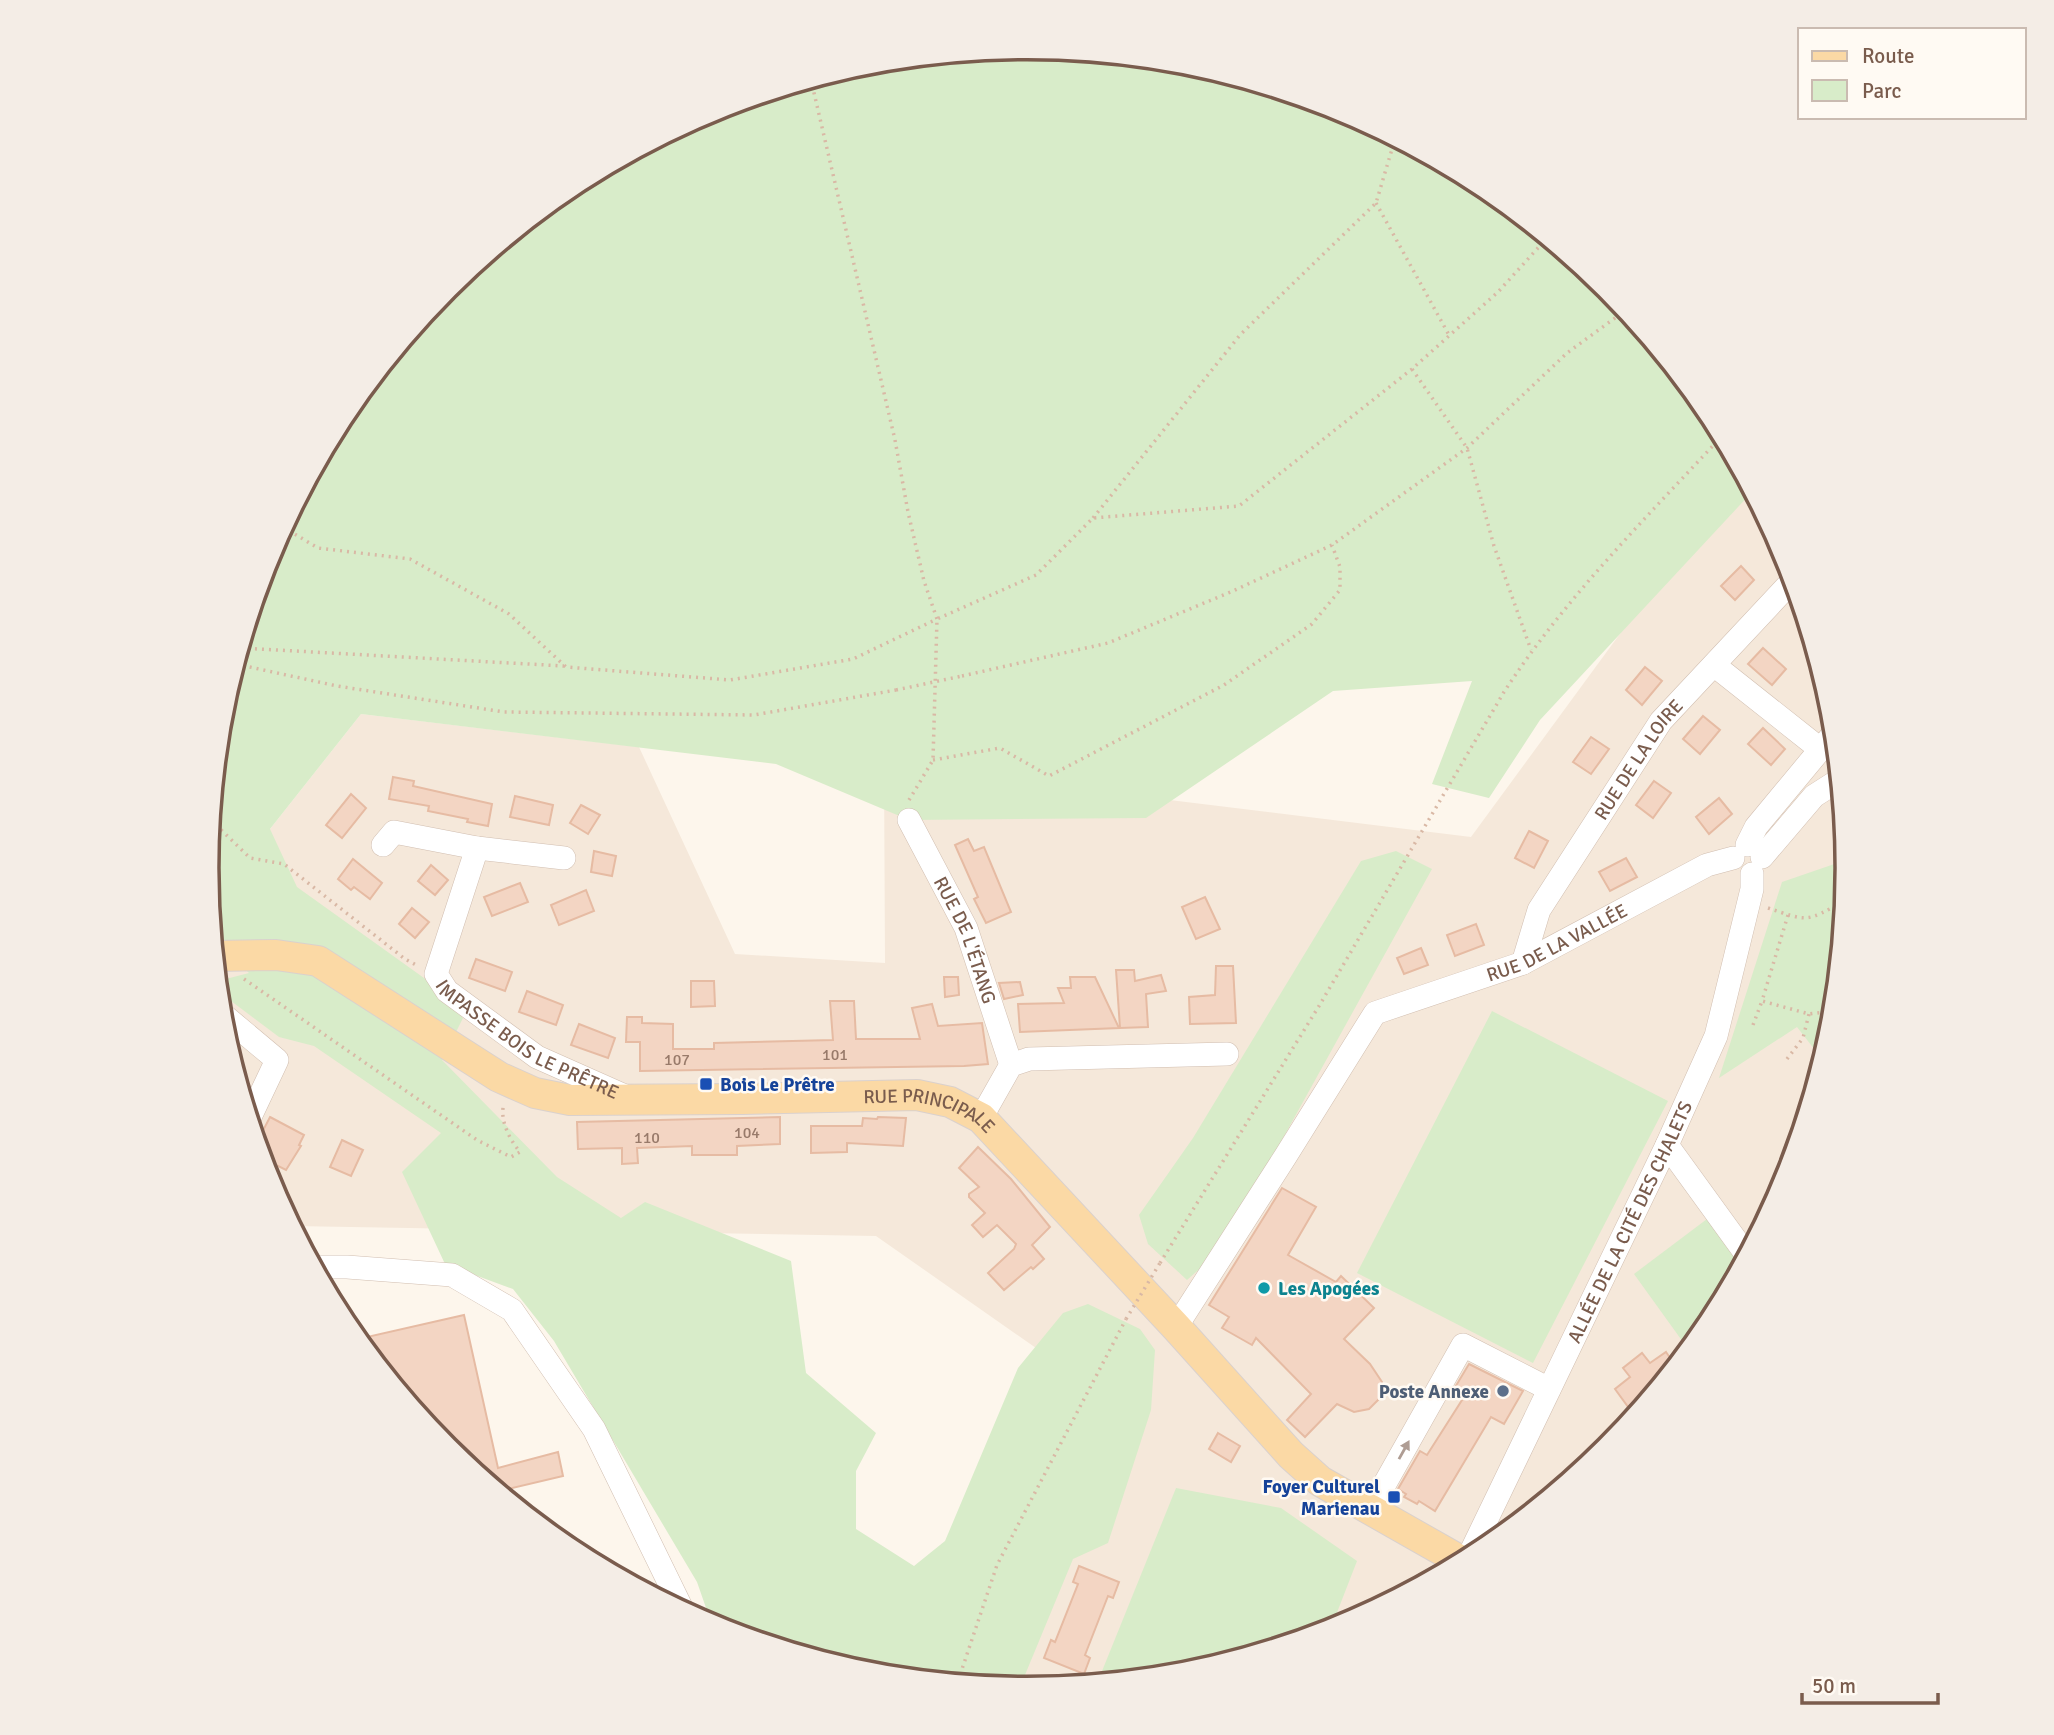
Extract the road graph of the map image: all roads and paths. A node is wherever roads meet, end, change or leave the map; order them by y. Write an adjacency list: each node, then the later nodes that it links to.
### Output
1 (813, 88): 14 (path)
2 (1392, 148): 3 (path)
3 (1376, 203): 6 (path); 10 (path)
4 (1541, 244): 6 (path)
5 (1617, 317): 9 (path)
6 (1449, 335): 7 (path)
7 (1412, 369): 9 (path); 10 (path)
8 (1715, 444): 16 (path)
9 (1467, 448): 12 (path); 16 (path)
10 (1093, 518): 14 (path)
11 (292, 532): 19 (path)
12 (1332, 545): 18 (path, bridge); 22 (path)
13 (1785, 589): 17 (street, RUE DE LA LOIRE)
14 (937, 619): 19 (path); 22 (path)
15 (250, 649): 19 (path)
16 (1531, 650): 58 (path, bridge)
17 (1714, 665): 20 (street); 34 (street, RUE DE LA LOIRE)
18 (245, 666)
19 (566, 667)
20 (1824, 739)
21 (1825, 744): 29 (street)
22 (933, 760): 24 (path)
23 (1830, 786): 29 (street)
24 (909, 820): 44 (street, RUE DE L'ÉTANG)
25 (220, 829): 35 (path)
26 (383, 845): 27 (street)
27 (477, 848): 28 (street); 35 (street, IMPASSE BOIS LE PRÊTRE)
28 (564, 858)
29 (1749, 859): 30 (street, ALLÉE DE LA CITÉ DES CHALETS); 34 (street, RUE DE LA VALLÉE)
30 (1749, 901): 32 (path); 49 (street, ALLÉE DE LA CITÉ DES CHALETS)
31 (1834, 907): 32 (path)
32 (1788, 915): 37 (path)
33 (224, 956): 45 (main road, RUE PRINCIPALE)
34 (1523, 963): 52 (street, RUE DE LA VALLÉE)
35 (436, 974): 46 (street, IMPASSE BOIS LE PRÊTRE)
36 (244, 979): 45 (path)
37 (1762, 1001): 39 (path); 41 (path)
38 (1821, 1012): 39 (path)
39 (1809, 1014): 43 (path)
40 (235, 1025): 47 (street)
41 (1753, 1025)
42 (1227, 1054): 44 (street)
43 (1787, 1059)
44 (1011, 1065): 48 (street)
45 (511, 1082): 46 (main road, RUE PRINCIPALE)
46 (630, 1098): 48 (main road, RUE PRINCIPALE)
47 (256, 1105)
48 (981, 1118): 52 (main road, RUE PRINCIPALE)
49 (1667, 1145): 50 (street); 53 (street, ALLÉE DE LA CITÉ DES CHALETS)
50 (1741, 1246)
51 (325, 1267): 57 (street)
52 (1176, 1327): 54 (main road, RUE PRINCIPALE)
53 (1549, 1389): 54 (street, one-way to 53); 55 (street, ALLÉE DE LA CITÉ DES CHALETS)
54 (1370, 1510): 56 (main road, RUE PRINCIPALE)
55 (1478, 1538)
56 (1450, 1555)
57 (675, 1594)
58 (961, 1673)

